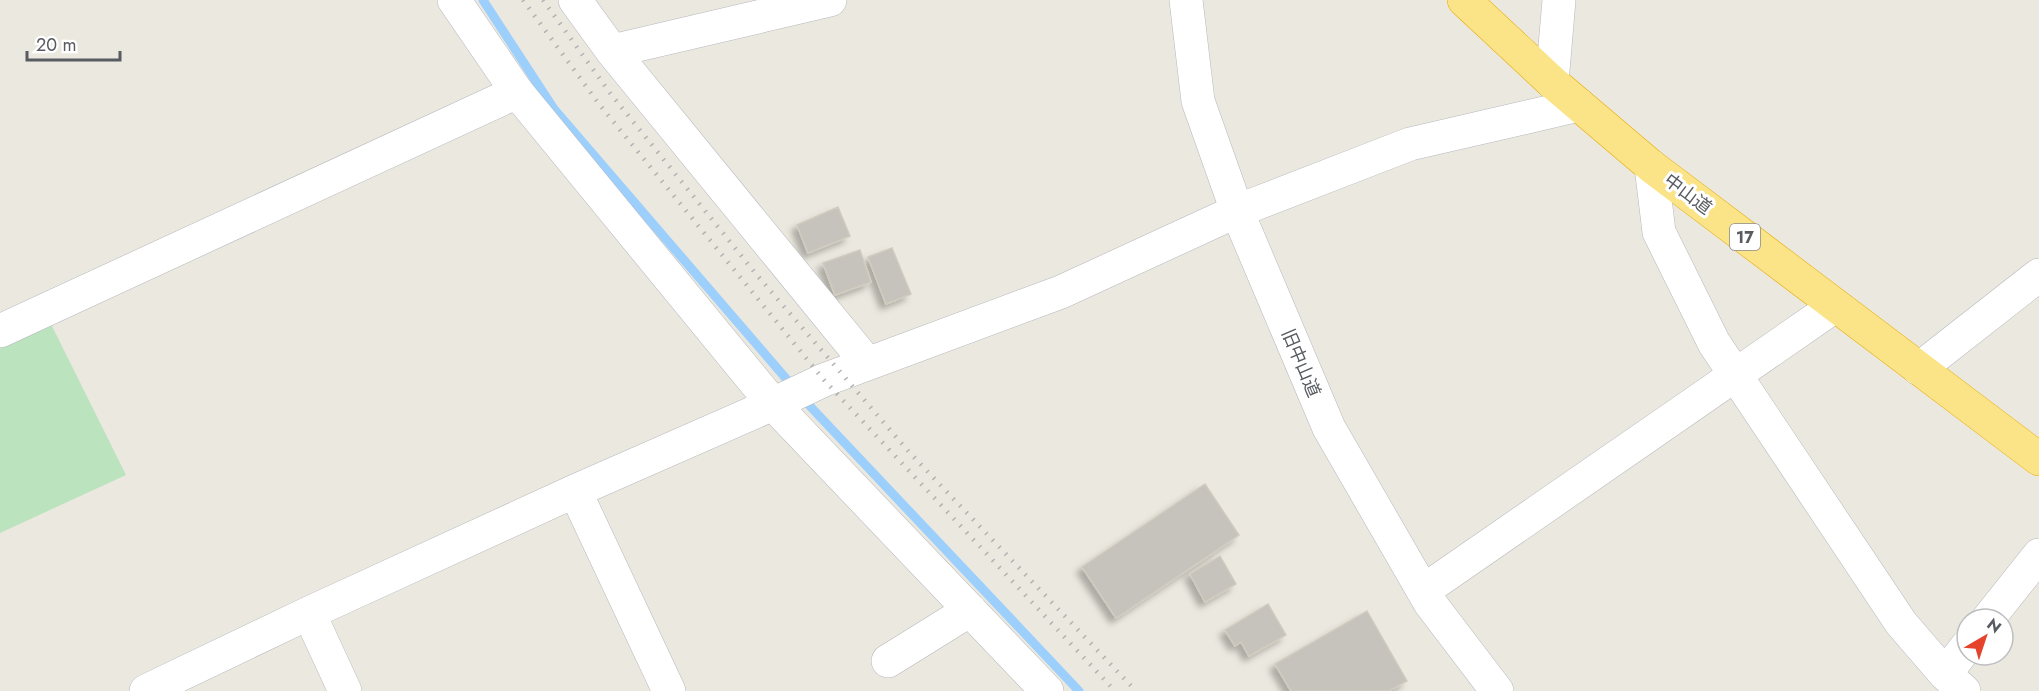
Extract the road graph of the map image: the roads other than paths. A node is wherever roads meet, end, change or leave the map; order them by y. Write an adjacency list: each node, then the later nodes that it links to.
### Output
1 (454, 0): 9 (street)
2 (575, 0): 7 (street)
3 (830, 0): 7 (street)
4 (1186, 0): 12 (street, 旧中山道)
5 (1464, 0): 8 (highway, 中山道 / 17)
6 (1559, 0): 8 (street)
7 (612, 51): 16 (street)
8 (1552, 82): 10 (highway, 中山道 / 17)
9 (517, 92): 15 (street); 19 (street)
10 (1579, 105): 11 (highway, 中山道 / 17); 12 (street)
11 (1651, 166): 14 (highway, 中山道 / 17); 18 (street)
12 (1237, 211): 16 (street); 23 (street, 旧中山道)
13 (2039, 275): 17 (street)
14 (1835, 306): 17 (highway, 中山道 / 17); 18 (street)
15 (0, 331)
16 (867, 363): 19 (street)
17 (1919, 369): 20 (highway, 中山道 / 17)
18 (1736, 376): 23 (street); 29 (street)
19 (773, 404): 21 (street); 25 (street)
20 (2039, 459)
21 (575, 490): 26 (street); 32 (street)
22 (2039, 555): 24 (street)
23 (1423, 591): 34 (street, 旧中山道)
24 (1998, 607)
25 (970, 610): 27 (street); 33 (street)
26 (309, 613): 30 (street); 31 (street)
27 (888, 661)
28 (1960, 667): 29 (street)
29 (1955, 682)
30 (146, 691)
31 (345, 691)
32 (669, 691)
33 (1047, 691)
34 (1497, 691)

